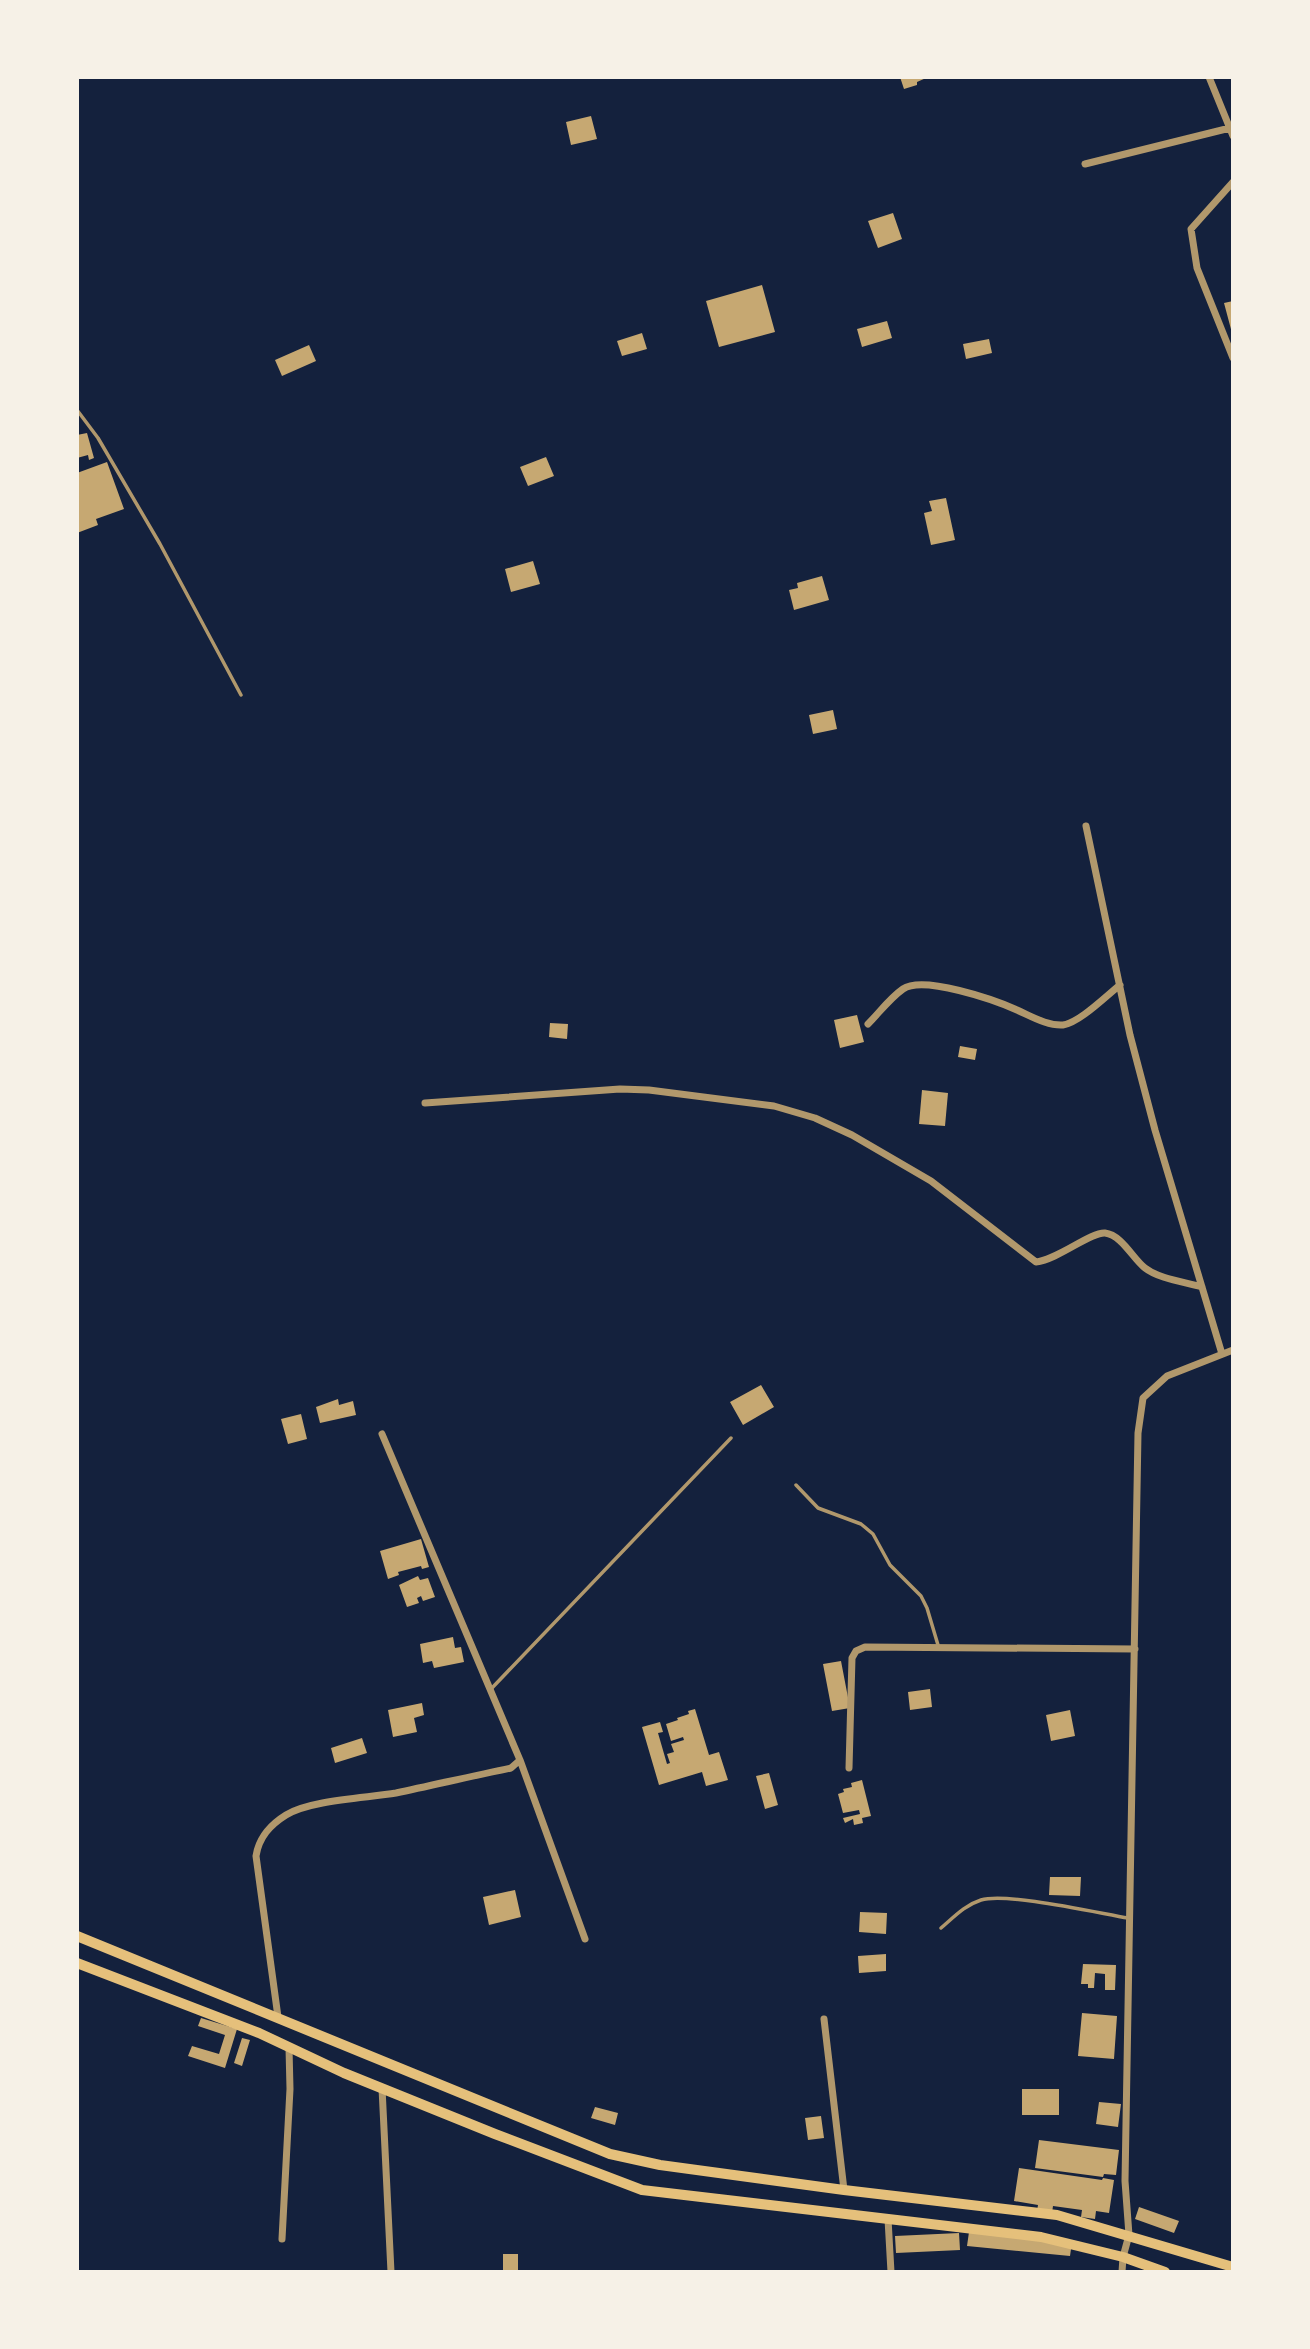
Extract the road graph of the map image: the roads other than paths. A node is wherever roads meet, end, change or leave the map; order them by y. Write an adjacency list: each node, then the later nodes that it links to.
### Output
1 (1209, 77): 2 (street)
2 (1231, 132): 3 (street)
3 (1085, 164)
4 (1233, 182): 5 (street)
5 (1233, 358)
6 (77, 410): 7 (lane)
7 (242, 695)
8 (1086, 826): 9 (street)
9 (1120, 985): 10 (street); 12 (street)
10 (868, 1024)
11 (425, 1103): 12 (street)
12 (1202, 1287): 14 (street)
13 (1233, 1350): 14 (street)
14 (1222, 1354): 19 (street)
15 (382, 1434): 20 (street)
16 (731, 1438): 20 (lane)
17 (796, 1485): 18 (lane)
18 (939, 1647): 19 (street); 22 (street)
19 (1135, 1649): 23 (street)
20 (491, 1689): 21 (street)
21 (520, 1760): 26 (street); 28 (street)
22 (849, 1768)
23 (1130, 1919): 24 (lane); 34 (street)
24 (941, 1927)
25 (77, 1936): 28 (main road)
26 (585, 1938)
27 (77, 1963): 30 (main road)
28 (278, 2017): 32 (main road)
29 (824, 2019): 32 (street)
30 (289, 2048): 31 (main road); 35 (street)
31 (382, 2088): 33 (main road); 38 (street)
32 (844, 2190): 34 (main road)
33 (888, 2219): 36 (main road); 39 (street)
34 (1129, 2235): 36 (street); 37 (main road)
35 (282, 2239)
36 (1123, 2257): 40 (street); 41 (main road)
37 (1233, 2267)
38 (391, 2272)
39 (891, 2272)
40 (1122, 2272)
41 (1165, 2272)

